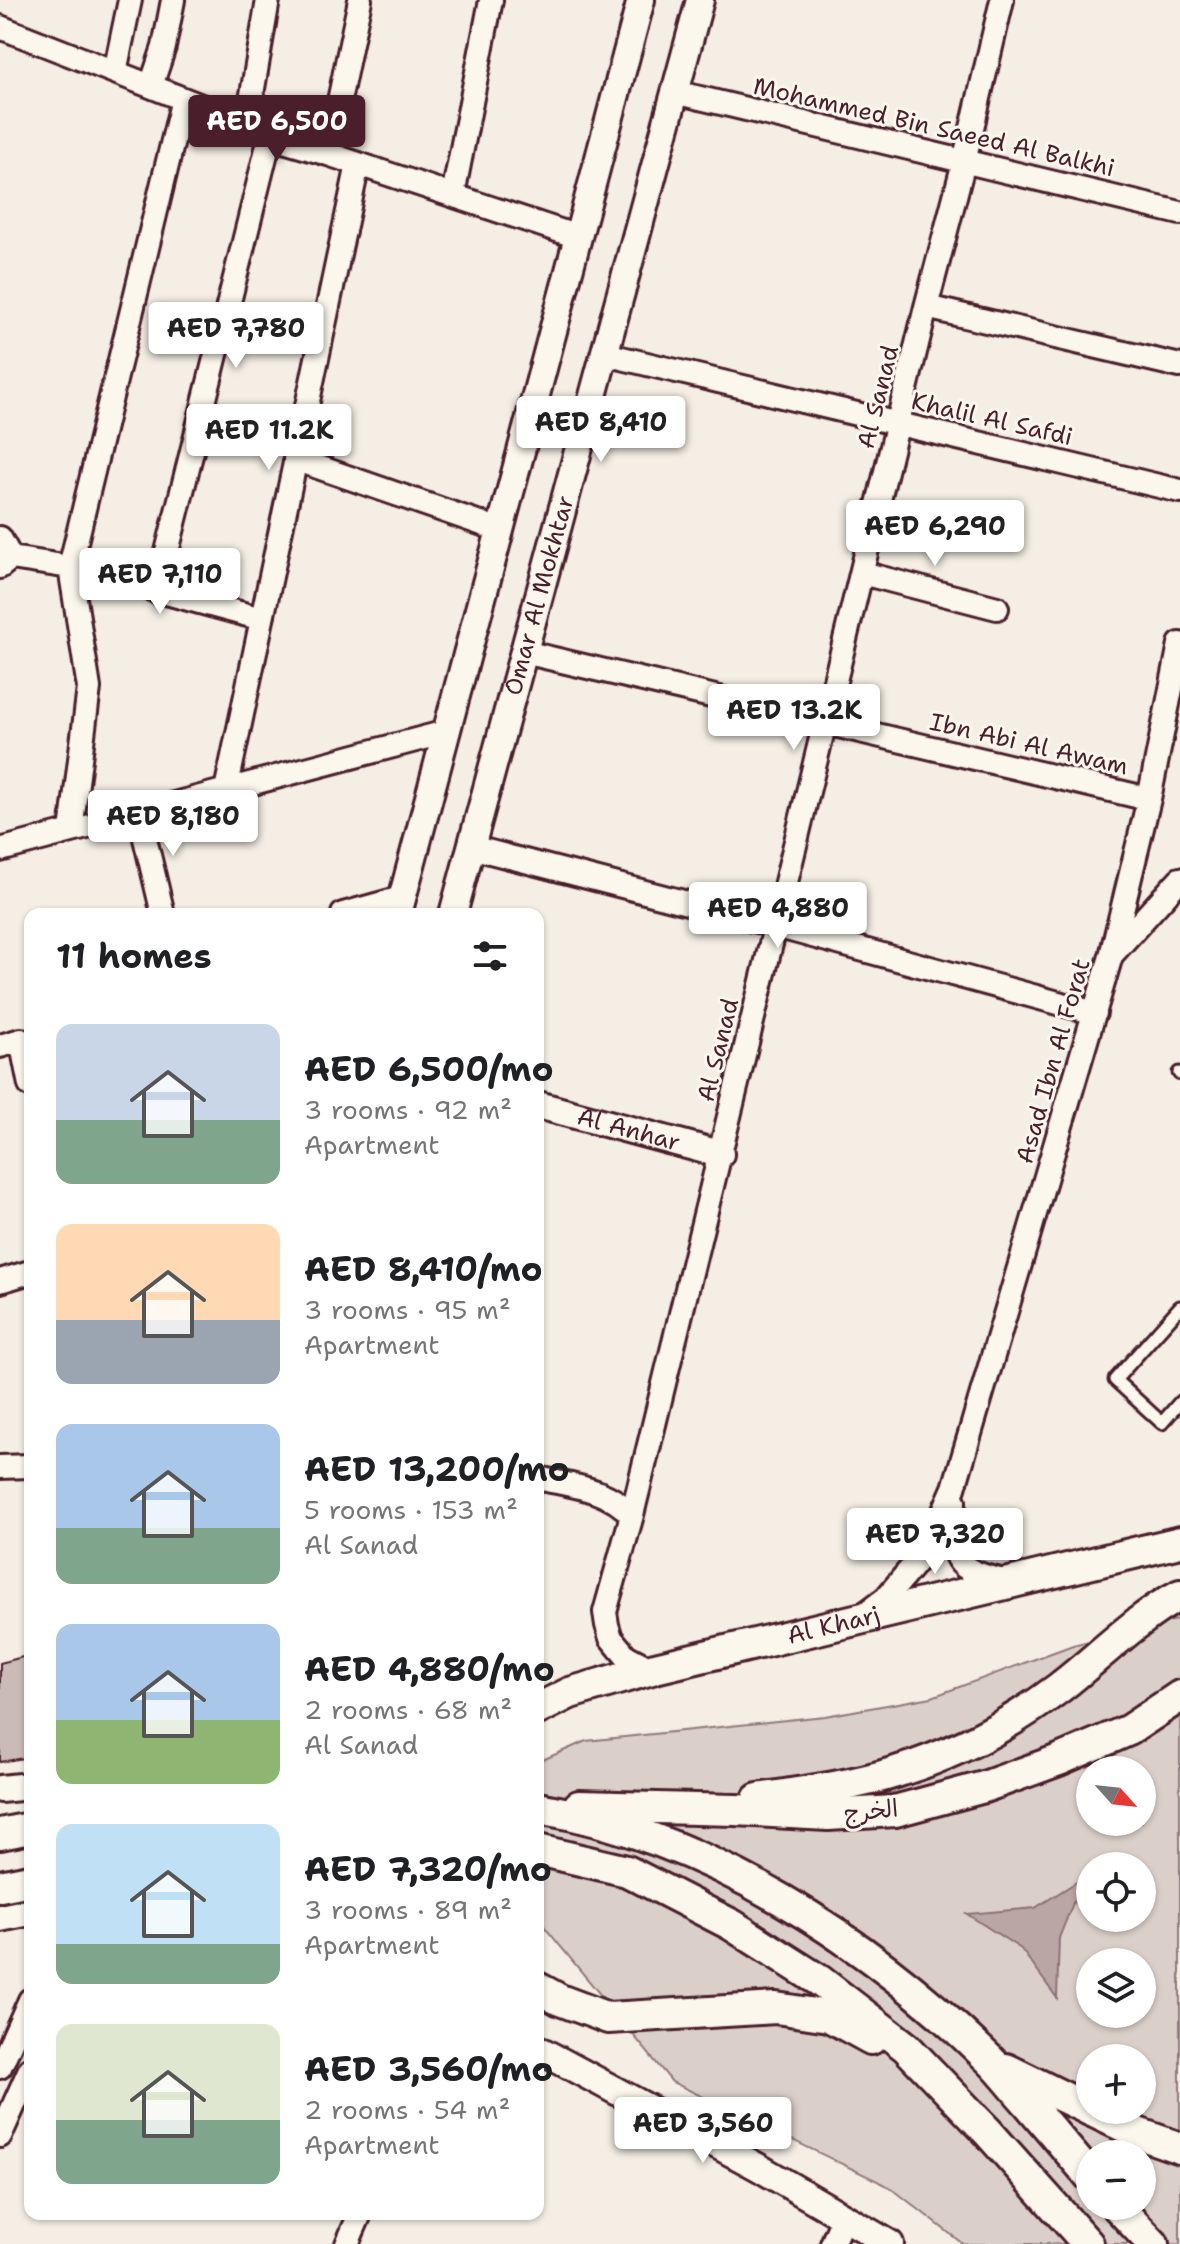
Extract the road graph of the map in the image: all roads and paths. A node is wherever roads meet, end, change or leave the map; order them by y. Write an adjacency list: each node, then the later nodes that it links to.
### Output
1 (130, 0): 10 (street)
2 (173, 0): 11 (street)
3 (268, 0): 14 (street)
4 (360, 0): 16 (street)
5 (491, 0): 19 (street)
6 (641, 0): 21 (street)
7 (700, 0): 12 (street, Omar Al Mokhtar)
8 (1002, 0): 17 (street, Al Sanad)
9 (0, 27): 10 (street)
10 (115, 72): 11 (street)
11 (151, 86): 13 (street)
12 (675, 92): 17 (street, Mohammed Bin Saeed Al Balkhi); 23 (street, Omar Al Mokhtar)
13 (183, 99): 14 (street); 31 (street)
14 (247, 124): 15 (street)
15 (270, 137): 16 (street); 33 (street)
16 (328, 154): 18 (street)
17 (964, 162): 20 (street, Mohammed Bin Saeed Al Balkhi); 22 (street, Al Sanad)
18 (358, 164): 19 (street); 26 (street)
19 (453, 195): 21 (street)
20 (1180, 213)
21 (578, 237): 28 (street)
22 (926, 307): 24 (street); 25 (street, Al Sanad)
23 (605, 354): 25 (street, Khalil Al Safdi); 37 (street, Omar Al Mokhtar)
24 (1180, 366)
25 (898, 424): 27 (street, Khalil Al Safdi); 32 (street, Al Sanad)
26 (295, 459): 28 (street); 35 (street)
27 (1180, 491)
28 (500, 530): 39 (street)
29 (0, 538): 30 (street)
30 (5, 563): 31 (street)
31 (70, 567): 33 (street); 43 (street)
32 (862, 573): 34 (street); 38 (street, Al Sanad)
33 (157, 592): 35 (street)
34 (997, 608)
35 (262, 619): 40 (street)
36 (1180, 644): 41 (street, Asad Ibn Al Forat)
37 (524, 652): 38 (street, Ibn Abi Al Awam); 44 (street, Omar Al Mokhtar)
38 (825, 723): 41 (street, Ibn Abi Al Awam); 50 (street, Al Sanad)
39 (446, 732): 40 (street); 47 (street)
40 (226, 790): 42 (street)
41 (1149, 799): 51 (street, Asad Ibn Al Forat)
42 (139, 813): 43 (street); 48 (street)
43 (71, 831): 45 (street)
44 (471, 847): 49 (street, Omar Al Mokhtar); 50 (street)
45 (0, 850)
46 (1180, 879): 51 (street)
47 (400, 906)
48 (162, 908)
49 (455, 908)
50 (776, 926): 52 (street); 56 (street, Al Sanad)
51 (1111, 956): 52 (street, Asad Ibn Al Forat)
52 (1095, 1013): 64 (street, Asad Ibn Al Forat)
53 (0, 1046): 54 (street)
54 (24, 1055)
55 (544, 1107): 56 (street, Al Anhar)
56 (720, 1154): 65 (street, Al Sanad)
57 (24, 1274): 58 (street)
58 (0, 1281)
59 (1180, 1307): 60 (lane)
60 (1180, 1402)
61 (24, 1466): 62 (street)
62 (0, 1467)
63 (544, 1479): 65 (street)
64 (954, 1488): 69 (street, Asad Ibn Al Forat); 71 (street, Asad Ibn Al Forat)
65 (632, 1515): 72 (street, Al Sanad)
66 (1180, 1542): 68 (main road, Al Kharj)
67 (1180, 1556): 68 (main road)
68 (1094, 1563): 69 (main road, Al Kharj)
69 (1013, 1582): 71 (main road, Al Kharj)
70 (1180, 1595): 79 (main road)
71 (858, 1620): 72 (main road, Al Kharj)
72 (655, 1668): 74 (main road, Al Kharj)
73 (1180, 1696): 79 (main road, الخرج)
74 (544, 1706)
75 (24, 1787): 76 (street)
76 (0, 1789)
77 (544, 1807): 79 (main road, الخرج)
78 (544, 1808): 92 (main road)
79 (696, 1809)
80 (24, 1829): 81 (main road)
81 (0, 1834)
82 (544, 1851): 94 (main road)
83 (24, 1881): 84 (main road)
84 (0, 1886)
85 (24, 1913): 86 (street)
86 (0, 1918)
87 (544, 1991): 90 (main road)
88 (544, 2002): 90 (street)
89 (24, 2013): 93 (street)
90 (608, 2018): 94 (main road)
91 (544, 2052): 101 (street)
92 (993, 2063): 96 (main road); 100 (main road)
93 (0, 2067)
94 (929, 2071): 107 (main road)
95 (24, 2082): 98 (street)
96 (1076, 2103)
97 (1119, 2124): 99 (main road)
98 (0, 2136)
99 (1180, 2148)
100 (1076, 2160)
101 (843, 2218): 104 (street); 106 (street)
102 (357, 2220): 105 (street)
103 (1130, 2220): 108 (main road)
104 (887, 2243)
105 (347, 2244)
106 (832, 2244)
107 (1088, 2244)
108 (1153, 2244)

